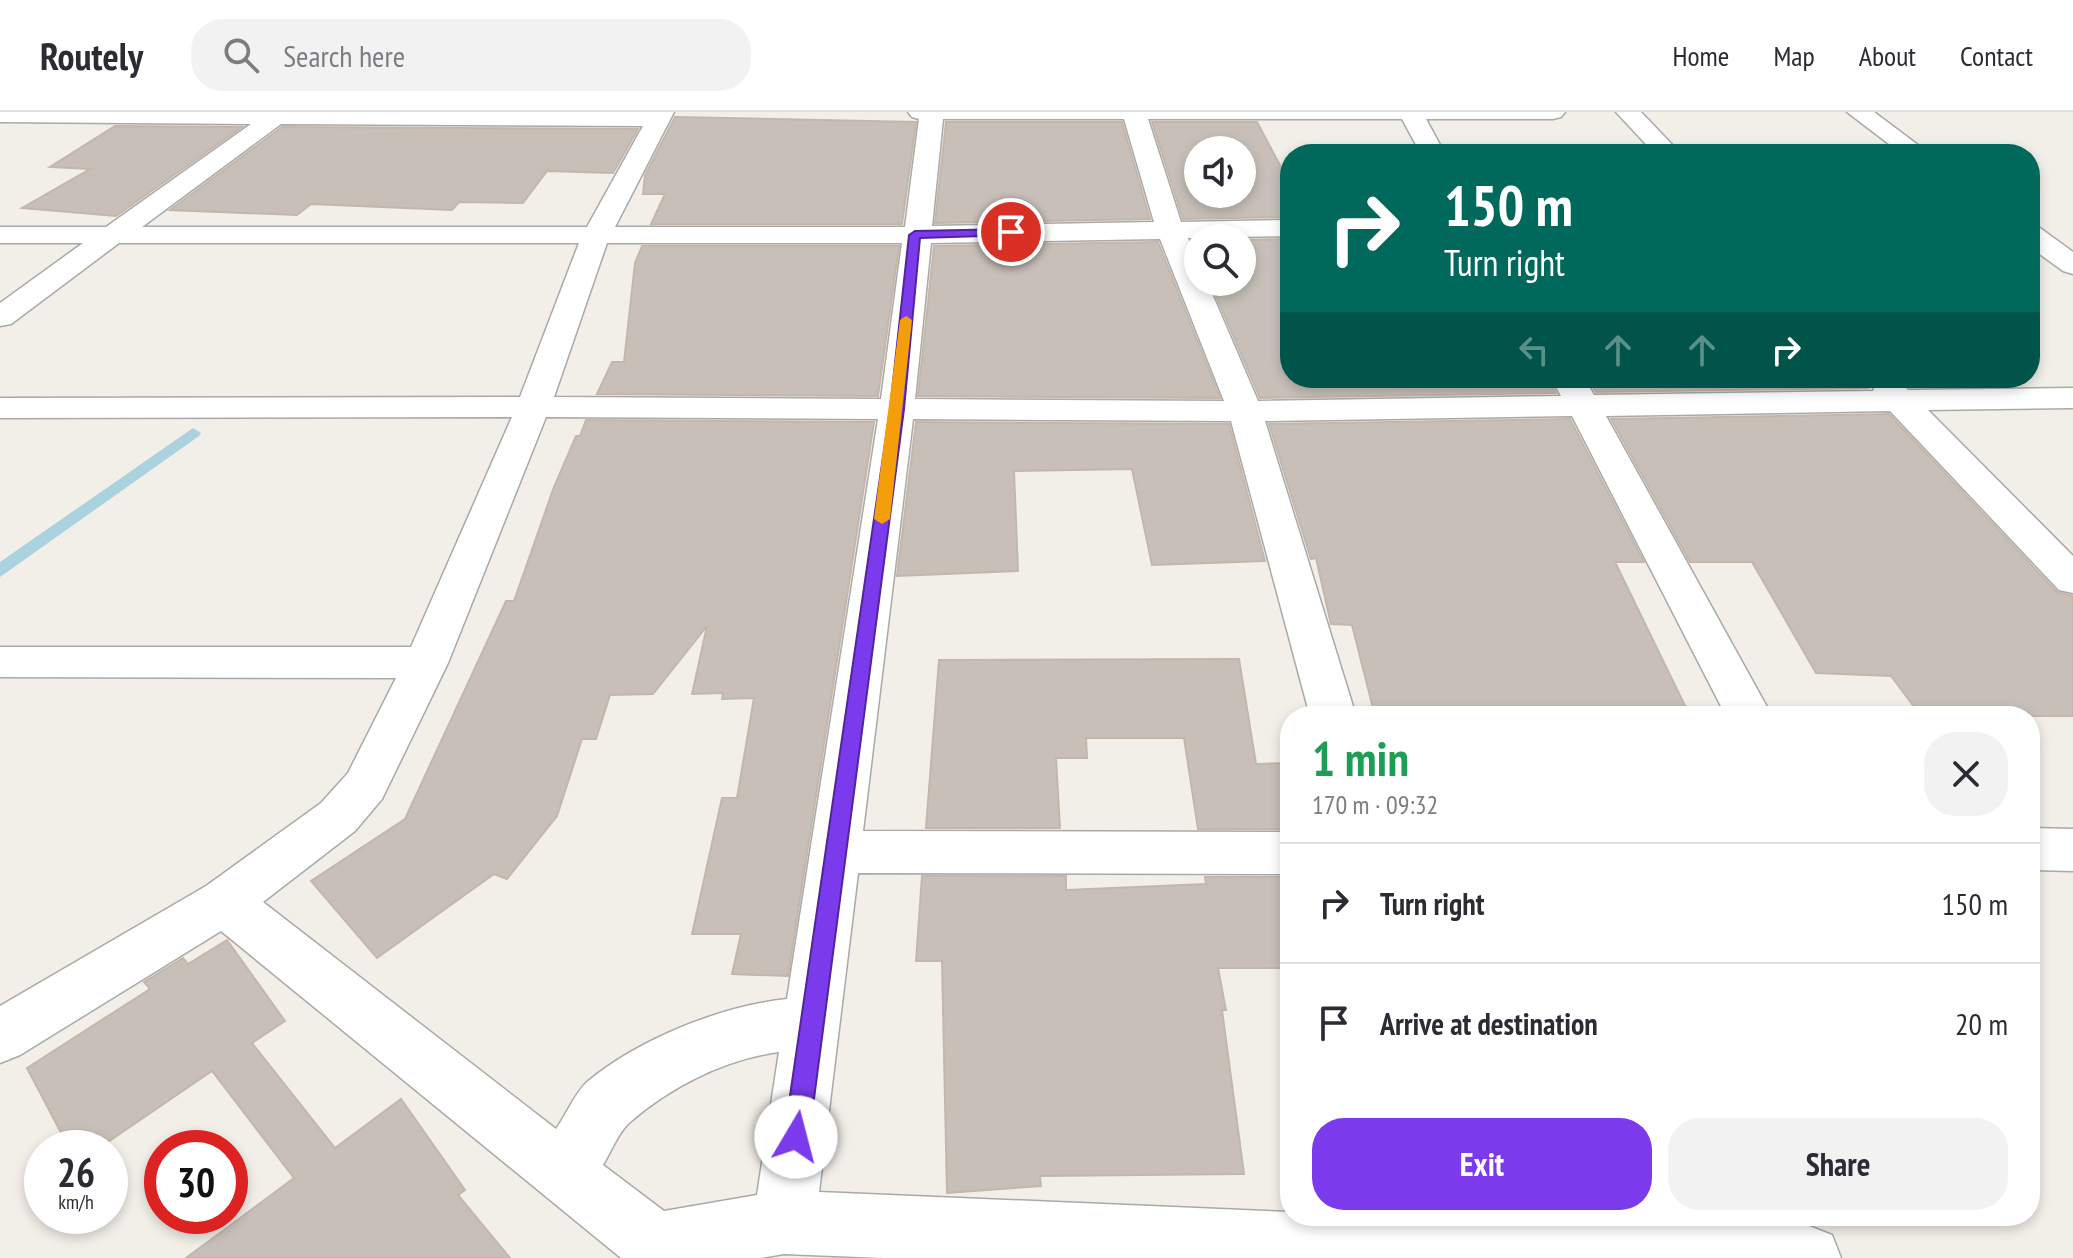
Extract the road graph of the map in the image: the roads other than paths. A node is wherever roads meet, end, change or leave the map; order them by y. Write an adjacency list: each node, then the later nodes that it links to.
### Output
1 (920, 112): 2 (street)
2 (932, 112): 3 (street); 20 (street)
3 (1134, 112): 4 (street); 16 (street)
4 (1410, 112): 5 (street); 12 (street)
5 (1553, 112)
6 (1628, 112): 13 (street)
7 (1859, 112): 14 (street)
8 (280, 114): 9 (street); 10 (street); 21 (street)
9 (472, 114): 11 (street)
10 (0, 115)
11 (660, 116): 22 (street)
12 (1428, 144)
13 (1659, 144)
14 (1904, 144)
15 (1280, 228): 16 (street)
16 (1170, 229): 20 (street); 32 (street)
17 (2073, 232): 18 (street)
18 (2040, 233)
19 (0, 235): 21 (street)
20 (915, 235): 22 (street); 31 (street)
21 (112, 236): 22 (street); 25 (street)
22 (596, 236): 29 (street)
23 (2040, 240): 24 (street)
24 (2073, 265)
25 (0, 317)
26 (1889, 390): 27 (street); 28 (street); 33 (street)
27 (1576, 392): 32 (street); 37 (street)
28 (2073, 398)
29 (533, 407): 30 (street); 31 (street); 35 (street)
30 (0, 408)
31 (897, 409): 32 (street); 40 (street)
32 (1245, 411): 36 (street)
33 (2073, 580)
34 (0, 662): 35 (street)
35 (426, 663): 42 (street)
36 (1330, 706)
37 (1744, 706)
38 (2040, 849): 39 (street)
39 (2073, 850)
40 (837, 852): 41 (street); 43 (street)
41 (1280, 853)
42 (224, 902): 44 (street); 45 (street)
43 (813, 1022): 45 (street); 46 (street)
44 (0, 1036)
45 (564, 1173): 48 (street)
46 (784, 1222): 47 (street); 48 (street)
47 (1456, 1242): 49 (street)
48 (648, 1251)
49 (1809, 1258)

